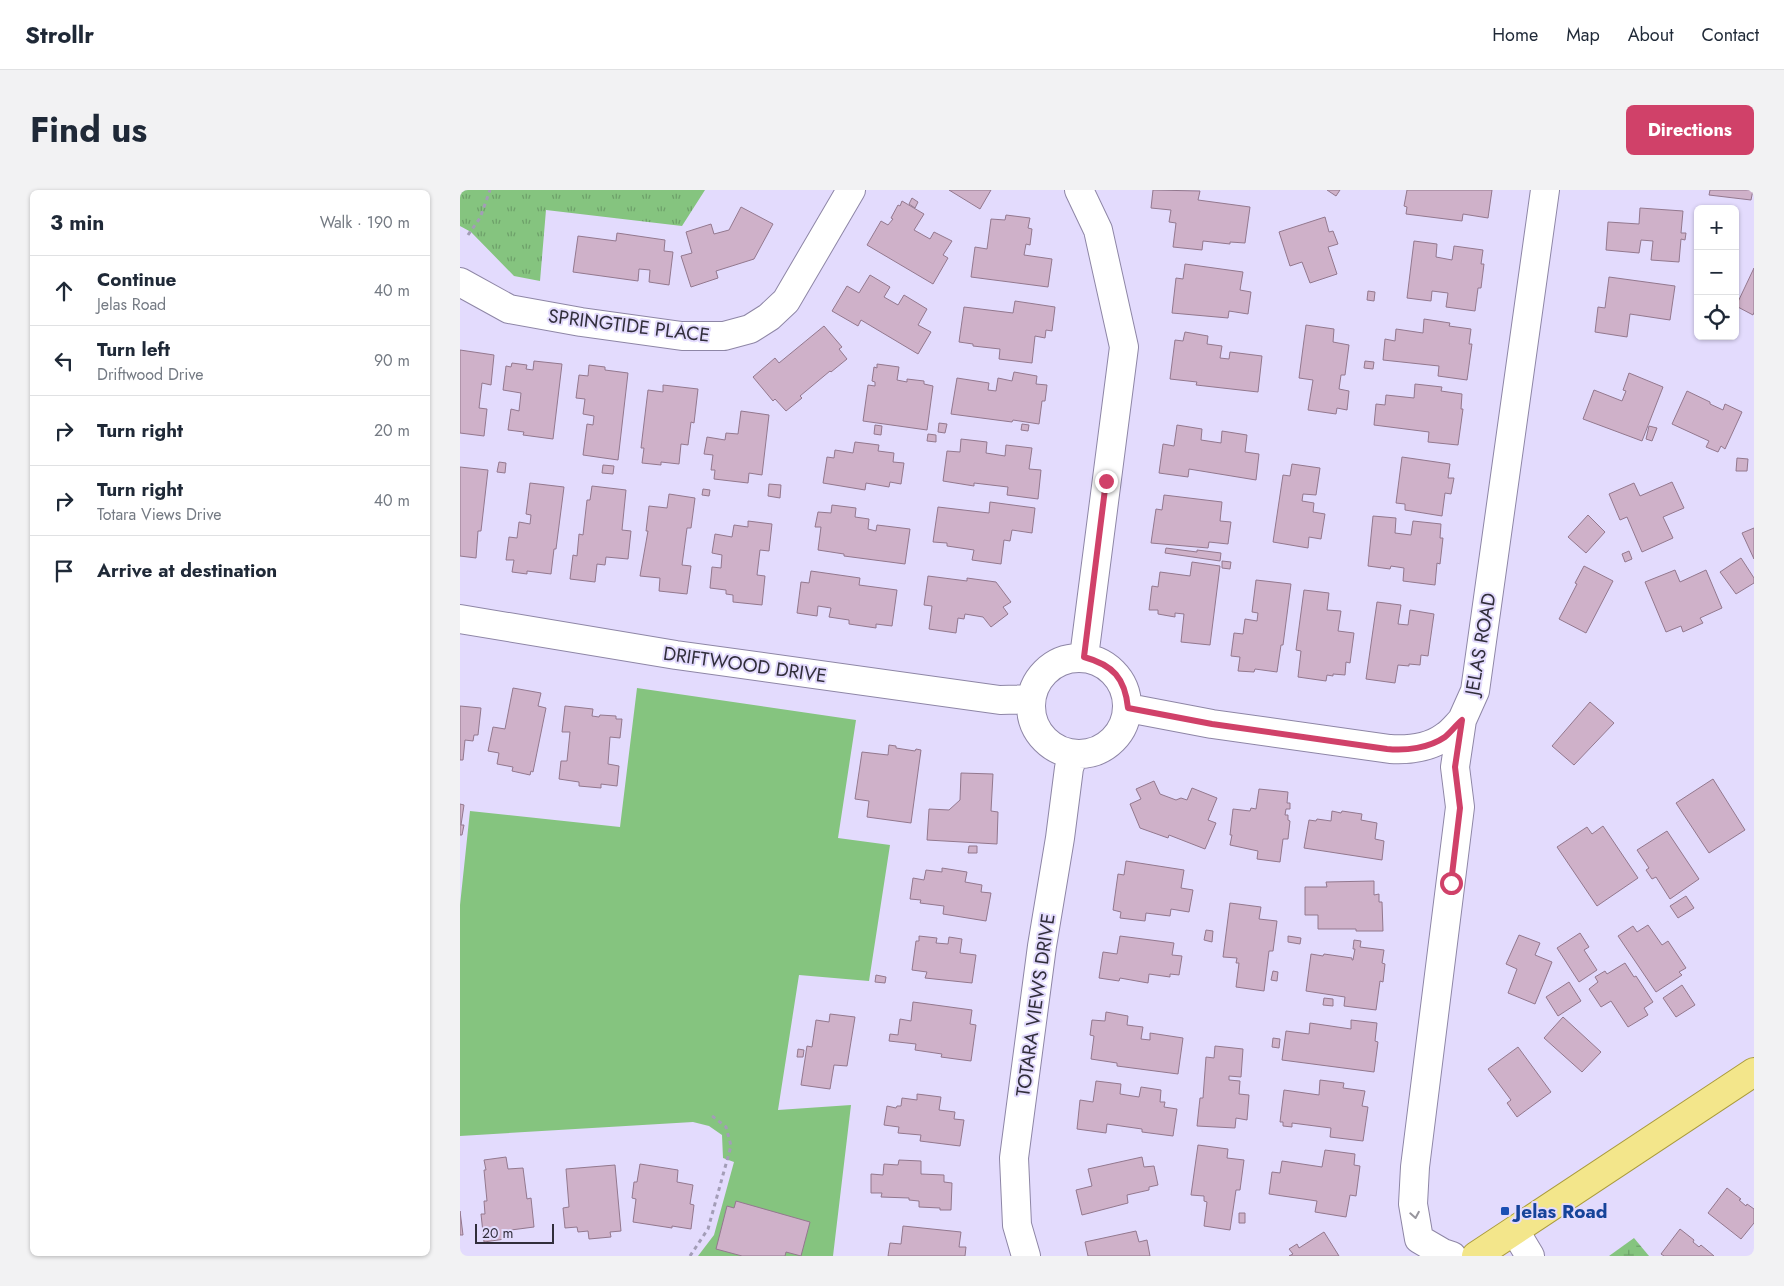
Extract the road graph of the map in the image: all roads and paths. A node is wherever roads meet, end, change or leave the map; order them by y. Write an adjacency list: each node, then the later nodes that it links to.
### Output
1 (490, 190): 5 (path)
2 (851, 190): 6 (street, SPRINGTIDE PLACE)
3 (1079, 190): 8 (street)
4 (1545, 190): 11 (street, JELAS ROAD)
5 (468, 235)
6 (460, 282)
7 (460, 619): 9 (street, DRIFTWOOD DRIVE)
8 (1084, 657): 9 (street); 10 (street)
9 (1031, 699): 12 (street)
10 (1128, 708): 11 (street); 12 (street)
11 (1462, 720): 19 (street, JELAS ROAD, one-way to 19)
12 (1074, 754): 18 (street, TOTARA VIEWS DRIVE)
13 (1754, 1072): 15 (main road)
14 (711, 1115): 17 (path)
15 (1515, 1231): 16 (main road); 20 (street)
16 (1481, 1255)
17 (690, 1256)
18 (1026, 1256)
19 (1452, 1256)
20 (1530, 1256)

